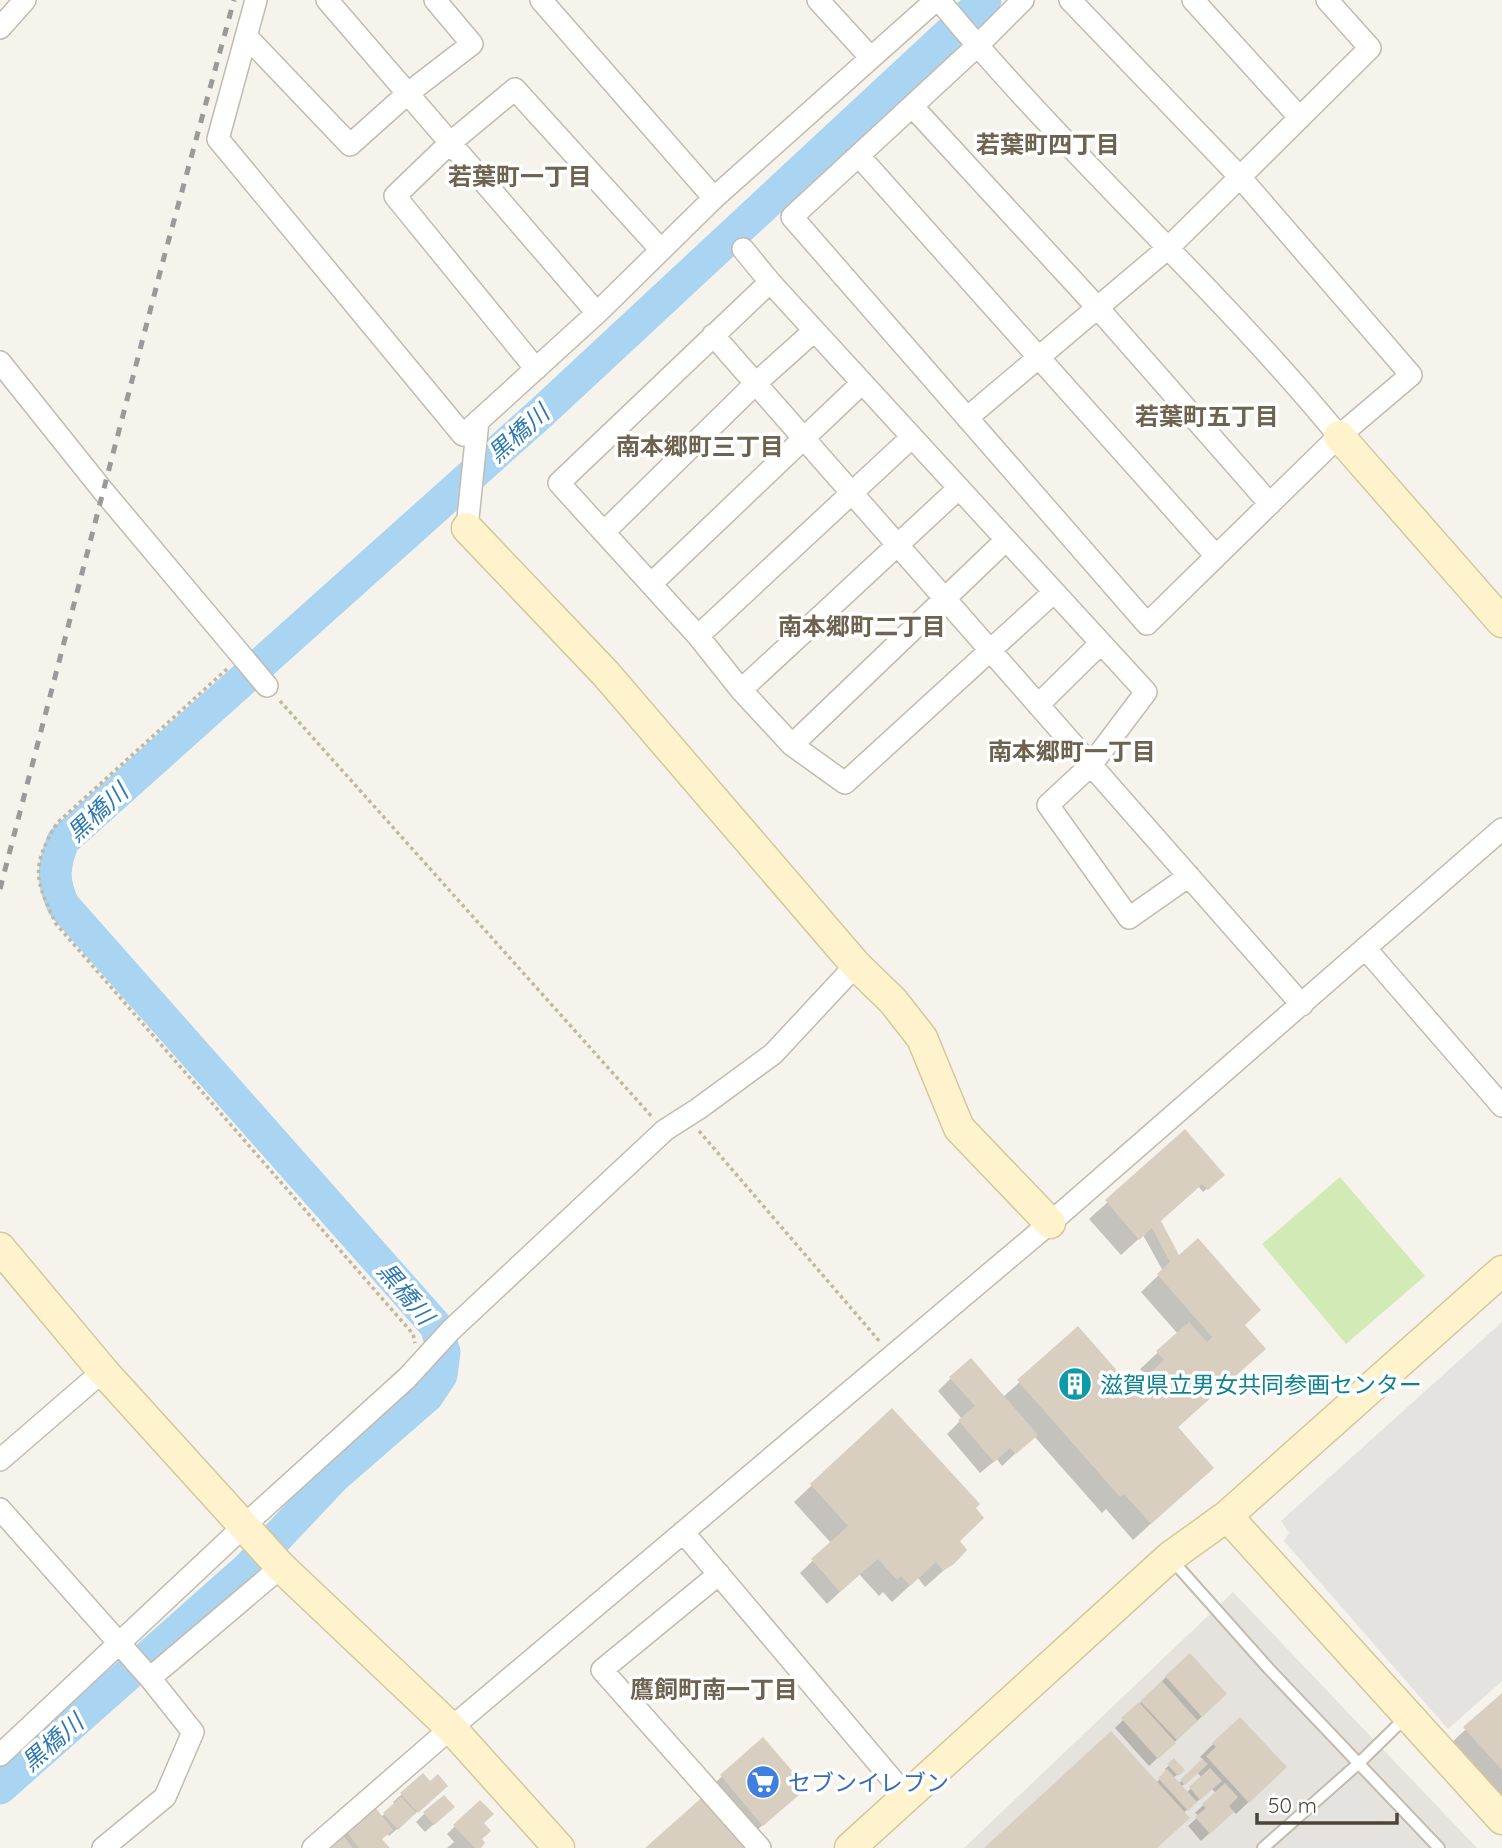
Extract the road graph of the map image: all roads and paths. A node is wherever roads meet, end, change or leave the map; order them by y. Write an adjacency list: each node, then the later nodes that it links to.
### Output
1 (25, 0): 12 (street)
2 (256, 0): 13 (street)
3 (327, 0): 16 (street)
4 (435, 0): 16 (street)
5 (541, 0): 22 (street)
6 (818, 0): 15 (street)
7 (937, 0): 14 (street); 15 (street)
8 (1023, 0): 14 (street)
9 (1070, 0): 21 (street)
10 (1194, 0): 18 (street)
11 (1327, 0): 18 (street)
12 (0, 28)
13 (247, 37): 16 (street); 37 (street)
14 (977, 46): 17 (street); 23 (street)
15 (871, 58): 22 (street)
16 (407, 94): 19 (street)
17 (912, 106): 20 (street); 27 (street)
18 (1300, 118): 21 (street)
19 (450, 143): 25 (street); 28 (street); 33 (street)
20 (859, 156): 31 (street); 36 (street)
21 (1240, 177): 23 (street); 38 (street)
22 (714, 198): 25 (street)
23 (1168, 248): 27 (street); 38 (street)
24 (744, 249): 26 (street)
25 (661, 250): 28 (street)
26 (769, 282): 29 (street); 30 (street)
27 (1097, 307): 31 (street); 43 (street)
28 (597, 313): 33 (street)
29 (814, 331): 34 (street); 35 (street)
30 (713, 335): 34 (street); 45 (street)
31 (1040, 356): 36 (street); 48 (street)
32 (0, 362): 56 (street)
33 (536, 369): 37 (street)
34 (755, 383): 40 (street); 45 (street)
35 (862, 383): 39 (street); 40 (street)
36 (967, 418): 48 (street)
37 (478, 422): 44 (street)
38 (1339, 436): 43 (street); 52 (street)
39 (912, 438): 41 (street); 42 (street)
40 (805, 439): 42 (street); 49 (street)
41 (959, 488): 46 (street); 47 (street)
42 (853, 494): 47 (street); 53 (street)
43 (1270, 504): 48 (street)
44 (467, 528): 65 (street)
45 (604, 532): 49 (street)
46 (1006, 540): 50 (street); 51 (street)
47 (898, 545): 51 (street); 58 (street)
48 (1216, 556)
49 (651, 584): 53 (street)
50 (1054, 592): 54 (street); 55 (street)
51 (945, 598): 55 (street); 60 (street)
52 (1502, 622)
53 (698, 635): 58 (street)
54 (1101, 643): 59 (street); 61 (street)
55 (990, 650): 59 (street); 60 (street)
56 (244, 660): 57 (street); 74 (path)
57 (267, 686): 69 (path)
58 (741, 690): 60 (street)
59 (1038, 705): 61 (street)
60 (792, 745)
61 (1091, 765): 63 (street); 63 (street)
62 (1502, 830): 64 (street)
63 (1189, 876): 66 (street)
64 (1365, 948): 66 (street); 67 (street)
65 (856, 965): 68 (street); 70 (street)
66 (1302, 1005): 70 (street)
67 (1502, 1106)
68 (685, 1118): 69 (street); 73 (path)
69 (664, 1130): 74 (street)
70 (1050, 1223): 73 (street)
71 (0, 1248): 75 (street)
72 (1502, 1271): 78 (street)
73 (892, 1356): 80 (street)
74 (423, 1359): 79 (street)
75 (103, 1371): 76 (street); 79 (street)
76 (0, 1460)
77 (0, 1509): 84 (street)
78 (1227, 1516): 81 (street); 86 (street)
79 (245, 1528): 82 (street); 84 (street)
80 (683, 1532): 83 (street); 87 (street)
81 (1170, 1558): 89 (lane); 90 (street)
82 (281, 1567): 85 (street); 87 (street)
83 (719, 1574): 90 (street); 95 (street)
84 (120, 1645): 85 (street); 88 (street)
85 (150, 1678): 93 (street)
86 (1408, 1715): 89 (lane); 91 (street)
87 (451, 1728): 92 (street); 94 (street)
88 (1, 1752)
89 (1359, 1763): 97 (lane); 98 (lane)
90 (907, 1797): 96 (street)
91 (1502, 1819)
92 (554, 1846)
93 (103, 1848)
94 (313, 1848)
95 (760, 1848)
96 (850, 1848)
97 (1263, 1848)
98 (1439, 1848)

